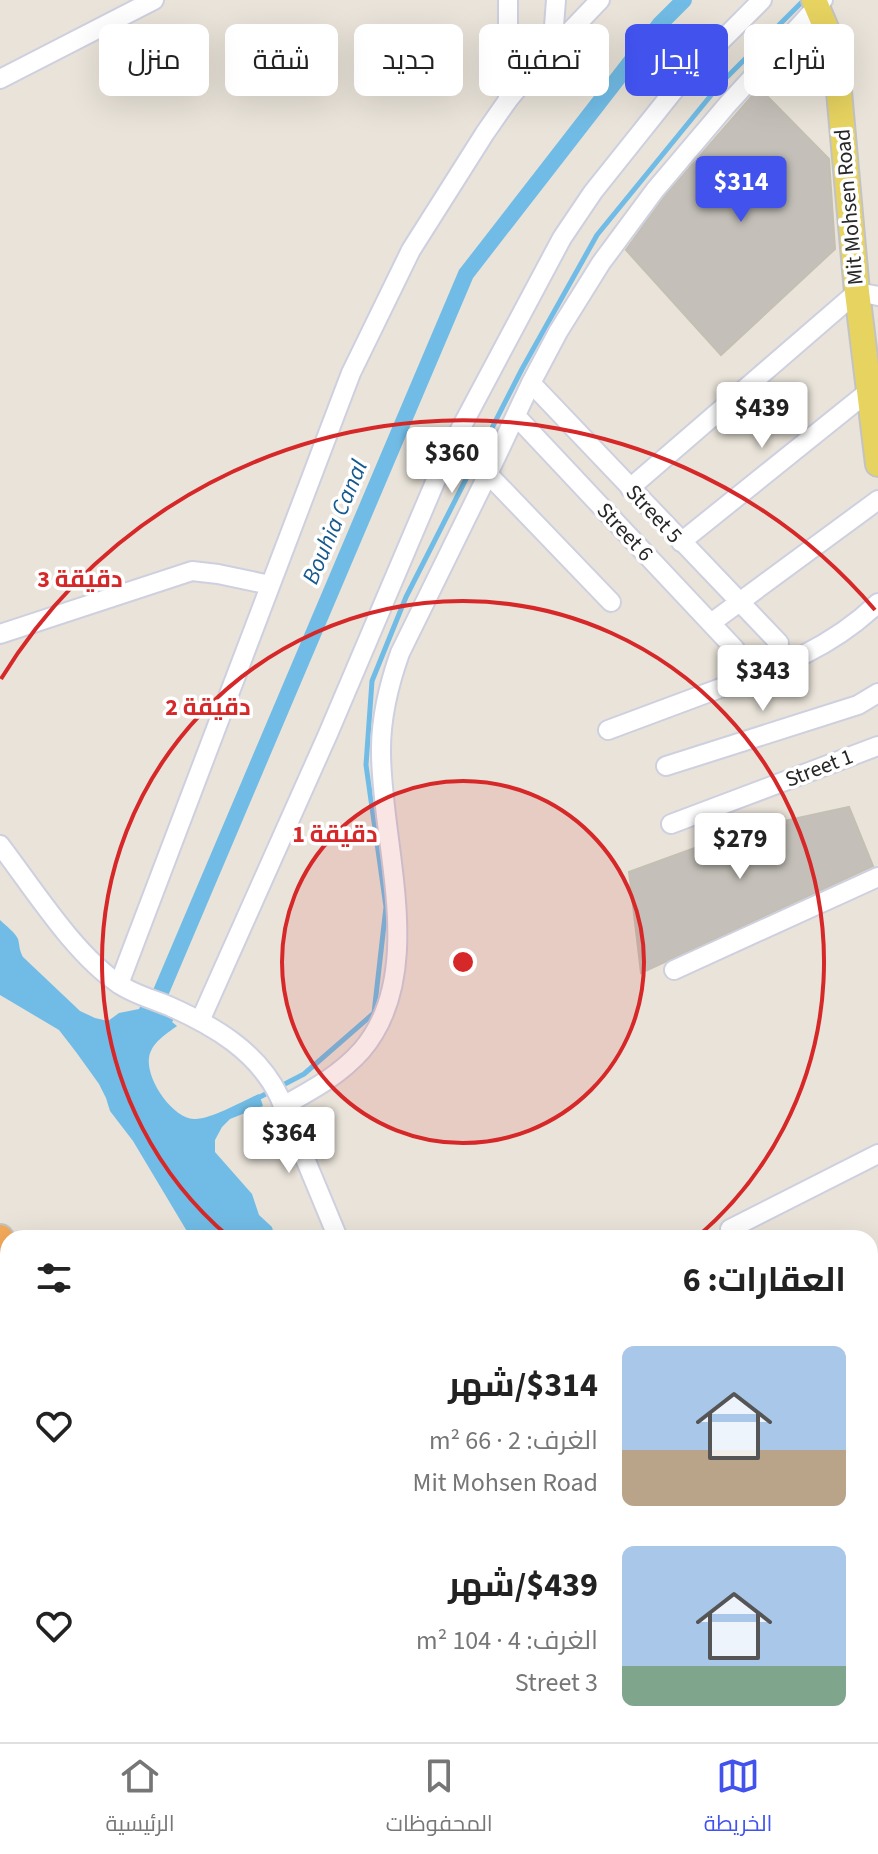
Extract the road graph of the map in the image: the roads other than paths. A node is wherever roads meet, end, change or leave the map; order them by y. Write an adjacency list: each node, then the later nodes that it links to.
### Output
1 (154, 0): 9 (street)
2 (508, 0): 11 (street)
3 (556, 0): 7 (street)
4 (600, 0): 8 (street)
5 (762, 0): 38 (street)
6 (818, 2): 12 (main road, Mit Mohsen Road); 13 (street)
7 (554, 24)
8 (578, 24)
9 (0, 79)
10 (511, 96): 11 (street)
11 (508, 100): 21 (street)
12 (867, 294): 14 (main road, Mit Mohsen Road); 18 (street)
13 (531, 383): 15 (street); 18 (street, Street 5)
14 (869, 391): 16 (main road, Mit Mohsen Road); 20 (street)
15 (516, 416): 17 (street); 25 (street, Street 6)
16 (878, 464)
17 (488, 474): 22 (street); 39 (street)
18 (630, 488): 20 (street, Street 5)
19 (878, 500): 23 (street)
20 (681, 542): 23 (street, Street 5)
21 (270, 585): 26 (street); 37 (street)
22 (611, 602)
23 (739, 603): 25 (street); 27 (street, Street 5)
24 (878, 603): 30 (street)
25 (711, 623): 28 (street, Street 6)
26 (0, 634)
27 (779, 643)
28 (735, 649)
29 (878, 693): 32 (street)
30 (608, 730)
31 (878, 746): 33 (street, Street 1)
32 (666, 766)
33 (671, 824)
34 (0, 845): 37 (street)
35 (878, 877): 36 (street)
36 (674, 970)
37 (119, 984): 38 (street)
38 (200, 1021): 39 (street)
39 (278, 1095): 42 (street)
40 (878, 1154): 41 (street)
41 (730, 1229)
42 (335, 1230)

